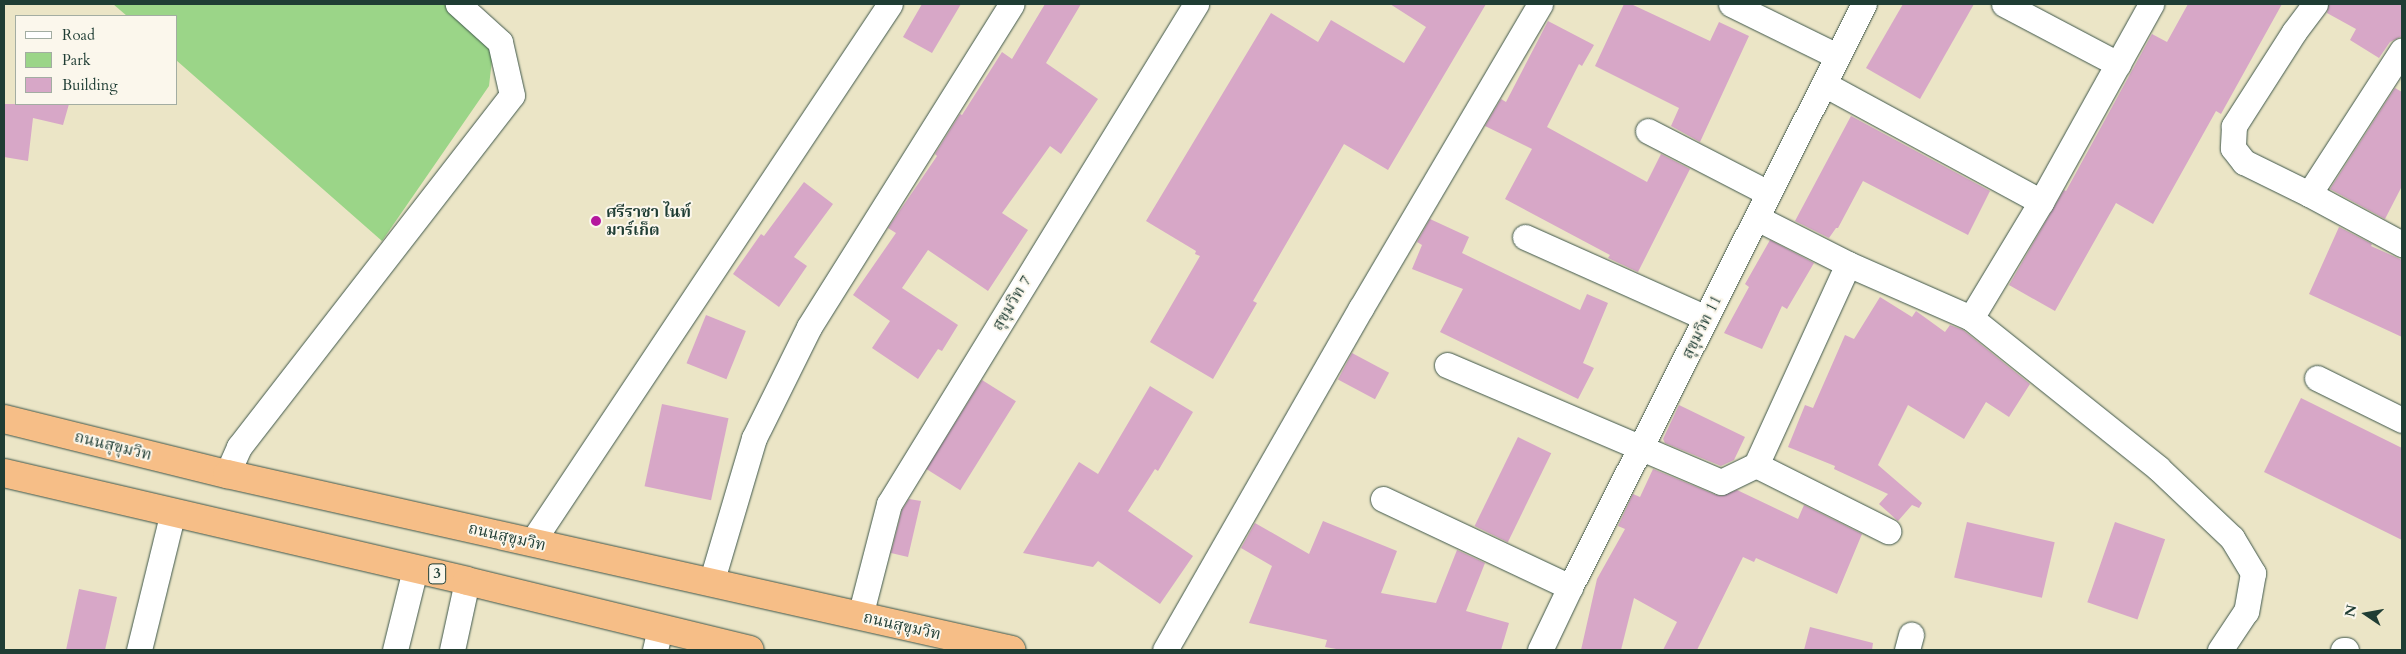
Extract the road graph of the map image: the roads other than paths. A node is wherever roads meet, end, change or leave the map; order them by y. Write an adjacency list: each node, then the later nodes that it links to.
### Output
1 (458, 4): 32 (street)
2 (890, 4): 36 (street)
3 (1012, 4): 39 (street)
4 (1196, 4): 41 (street, สุขุมวิท 7)
5 (1540, 4): 48 (street)
6 (1731, 4): 12 (street)
7 (1864, 4): 12 (street, สุขุมวิท 11)
8 (2004, 4): 13 (street)
9 (2152, 4): 13 (street)
10 (2315, 4): 17 (street)
11 (2402, 50): 17 (street)
12 (1837, 56): 14 (street, สุขุมวิท 11)
13 (2118, 64): 18 (street)
14 (1824, 84): 16 (street, สุขุมวิท 11); 18 (street)
15 (1648, 131): 16 (street)
16 (1768, 193): 19 (street, สุขุมวิท 11)
17 (2309, 194): 21 (street)
18 (2042, 202): 24 (street)
19 (1757, 218): 22 (street); 23 (street, สุขุมวิท 11)
20 (1525, 237): 23 (street)
21 (2402, 244)
22 (1848, 264): 24 (street); 30 (street)
23 (1706, 318): 29 (street, สุขุมวิท 11)
24 (1971, 318): 50 (street)
25 (1447, 365): 29 (street)
26 (2317, 378): 28 (street)
27 (4, 419): 32 (highway, ถนนสุขุมวิท)
28 (2402, 420)
29 (1641, 448): 30 (street); 40 (street, สุขุมวิท 11)
30 (1756, 465): 35 (street)
31 (4, 473): 34 (highway, 3)
32 (227, 474): 36 (highway, ถนนสุขุมวิท)
33 (1383, 499): 40 (street)
34 (173, 512): 37 (highway, 3); 43 (street)
35 (1888, 531)
36 (532, 542): 39 (highway, ถนนสุขุมวิท)
37 (415, 569): 38 (highway, 3); 44 (street)
38 (467, 581): 42 (highway, 3); 45 (street)
39 (712, 583): 41 (highway, ถนนสุขุมวิท)
40 (1570, 587): 49 (street, สุขุมวิท 11)
41 (860, 616): 47 (highway, ถนนสุขุมวิท)
42 (658, 640): 46 (highway, 3)
43 (139, 650)
44 (395, 650)
45 (452, 650)
46 (750, 650)
47 (1012, 650)
48 (1165, 650)
49 (1540, 650)
50 (2220, 650)

